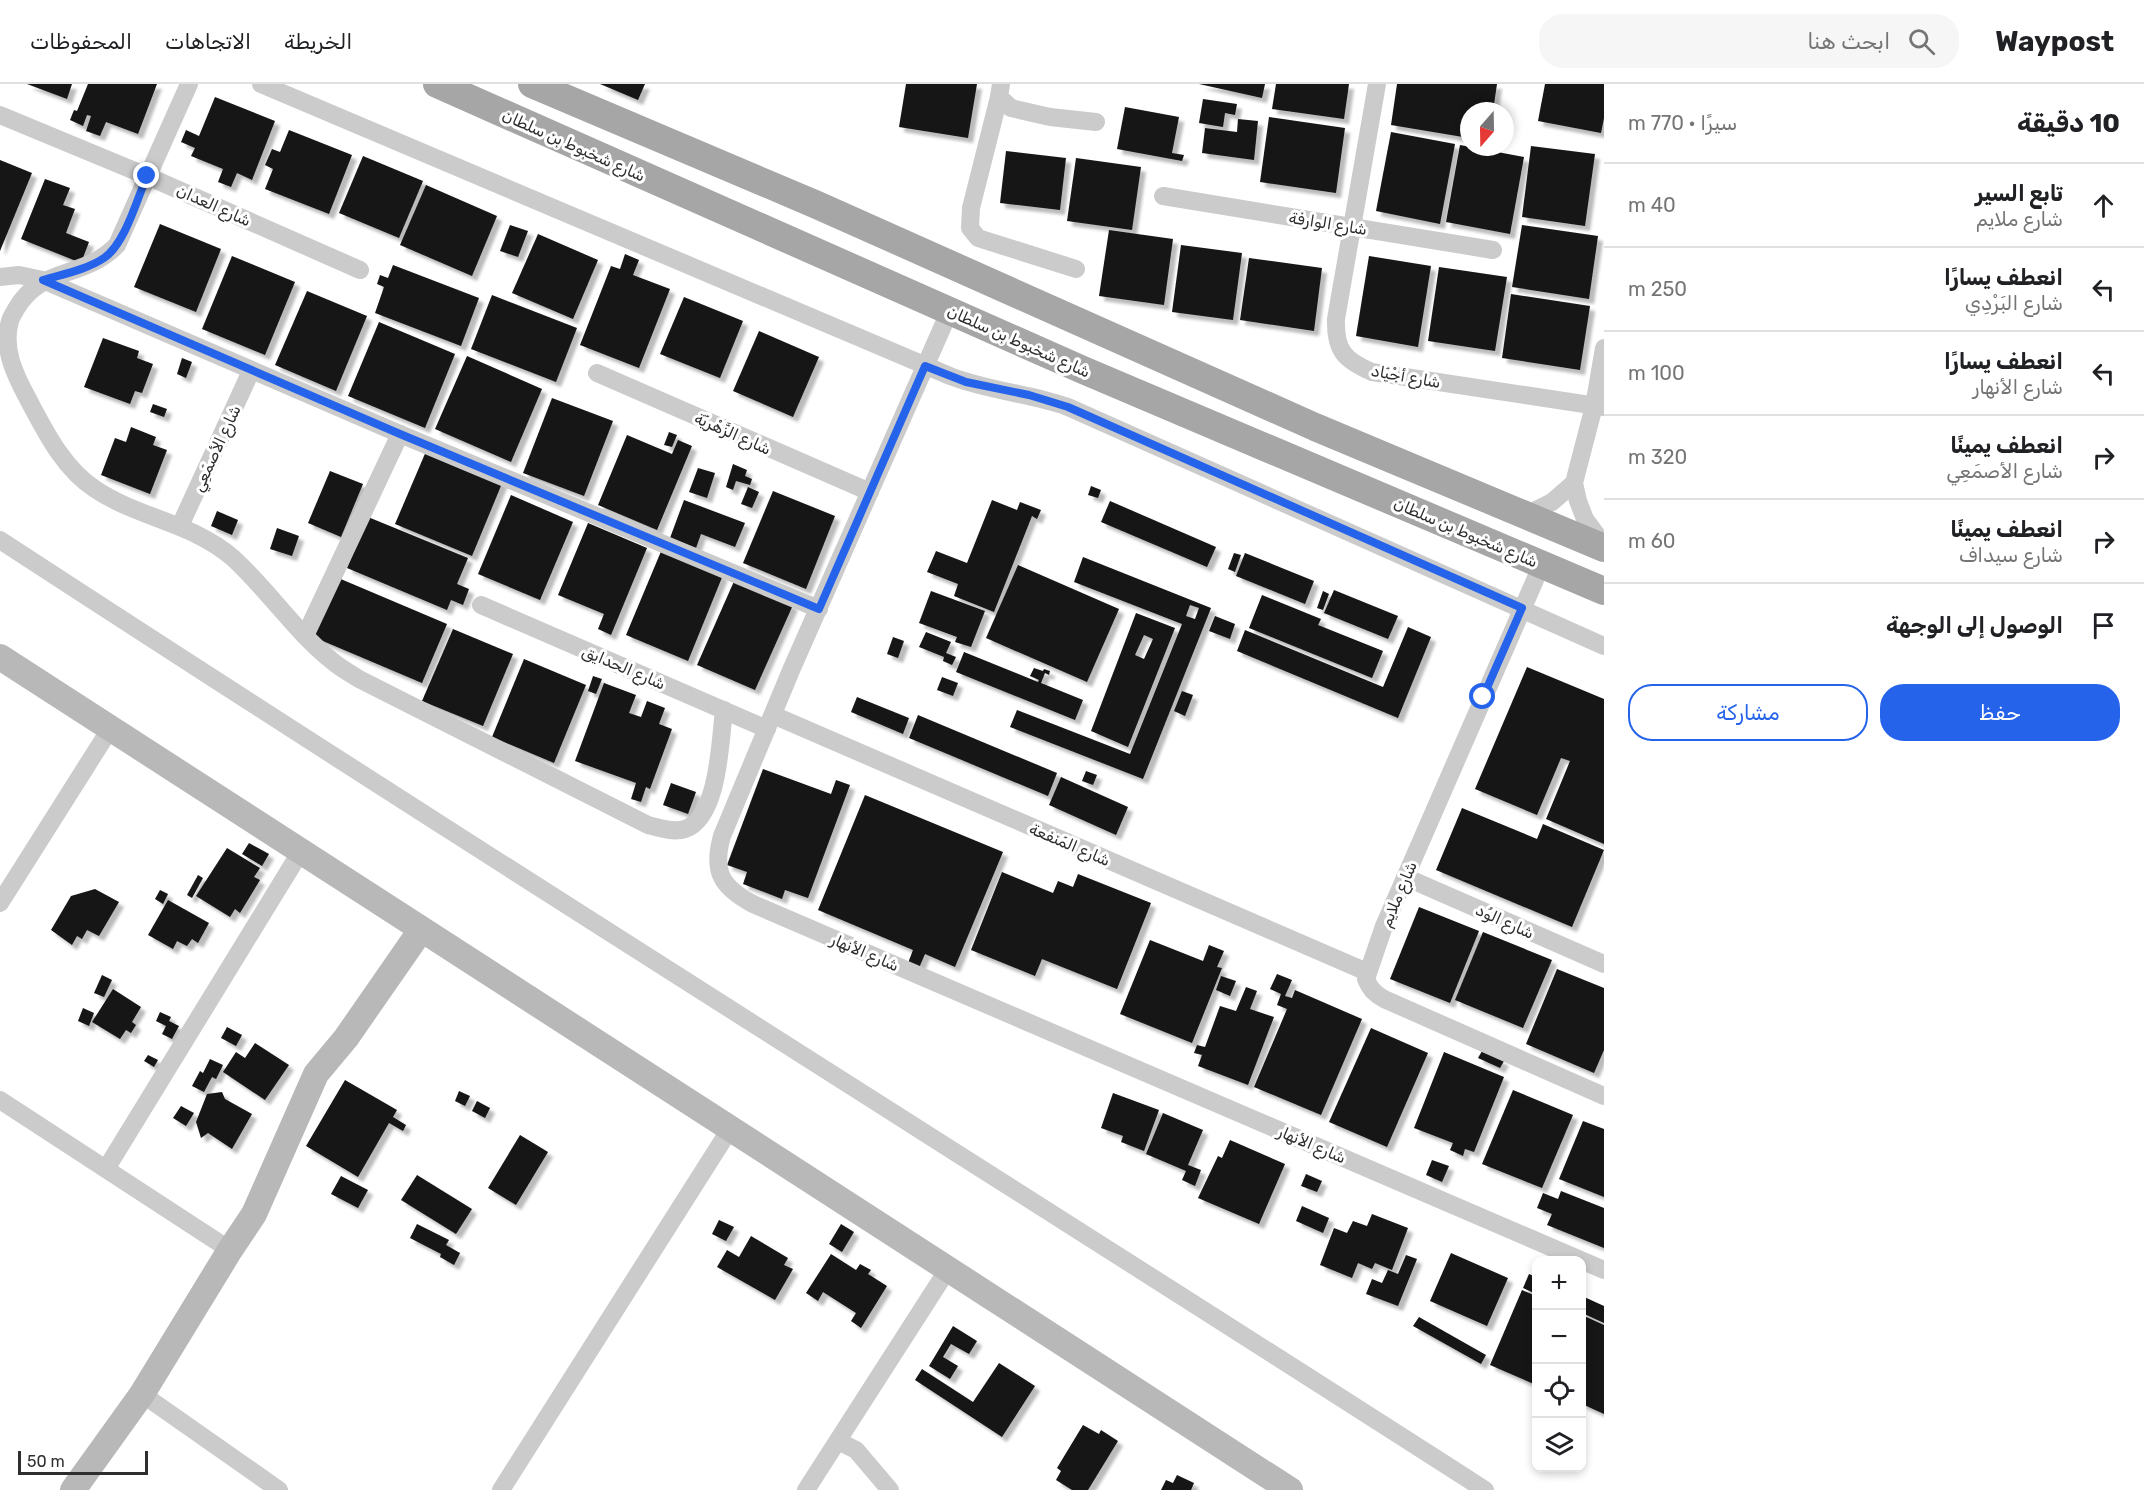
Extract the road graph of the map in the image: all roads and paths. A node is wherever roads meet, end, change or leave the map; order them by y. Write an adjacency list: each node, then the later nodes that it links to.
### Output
1 (189, 84): 9 (street)
2 (261, 84): 19 (street)
3 (437, 84): 17 (main road, شارع شخبوط بن سلطان)
4 (532, 84): 26 (main road)
5 (1377, 84): 11 (street, شارع أجْيَاد)
6 (1000, 90): 8 (street); 13 (street)
7 (0, 114): 9 (street, شارع العدان)
8 (1096, 122)
9 (147, 176): 14 (street, شارع العدان); 16 (street)
10 (1163, 196): 11 (street, شارع الوارفة)
11 (1351, 227): 12 (street, شارع الوارفة); 22 (street, شارع أجْيَاد)
12 (1493, 250)
13 (1076, 269)
14 (360, 270)
15 (0, 277): 16 (street)
16 (43, 280): 20 (street); 27 (street)
17 (950, 310): 19 (street, شارع الأنهار); 30 (main road, شارع شخبوط بن سلطان)
18 (1604, 348): 22 (street)
19 (925, 366): 25 (street, شارع الأنهار); 33 (street)
20 (252, 371): 23 (street); 27 (street, شارع الأصمَعِي)
21 (597, 373): 25 (street, شارع الزَّهْريّة)
22 (1599, 406): 24 (street)
23 (400, 434): 34 (street); 35 (street)
24 (1574, 483): 26 (street); 29 (street)
25 (870, 492): 34 (street, شارع الأنهار)
26 (1526, 515): 29 (main road)
27 (180, 526): 35 (street)
28 (0, 540): 62 (street)
29 (1604, 547)
30 (1542, 564): 31 (main road, شارع شخبوط بن سلطان); 33 (street, شارع ملايم)
31 (1604, 591)
32 (480, 605): 38 (street, شارع الحدايق)
33 (1522, 608): 36 (street); 42 (street, شارع ملايم)
34 (819, 609): 39 (street, شارع الأنهار)
35 (305, 636): 38 (street)
36 (1604, 646)
37 (0, 657): 40 (street)
38 (724, 710): 39 (street, شارع الحدايق)
39 (770, 722): 46 (street, شارع المَنفعة); 53 (street, شارع الأنهار)
40 (110, 729): 41 (street); 43 (street)
41 (301, 851): 44 (street); 50 (street)
42 (1405, 878): 45 (street, شارع الوُد); 46 (street, شارع ملايم)
43 (0, 903)
44 (421, 930): 49 (street); 51 (street)
45 (1604, 964)
46 (1367, 972): 47 (street)
47 (1604, 1096)
48 (0, 1100): 50 (street)
49 (730, 1129): 52 (street); 58 (street)
50 (106, 1169): 51 (street)
51 (230, 1250): 54 (street)
52 (948, 1269): 55 (street); 61 (street)
53 (1604, 1270)
54 (142, 1394): 56 (street); 57 (street)
55 (838, 1440): 59 (street); 60 (street)
56 (74, 1490)
57 (279, 1490)
58 (501, 1490)
59 (806, 1490)
60 (890, 1490)
61 (1290, 1490)
62 (1485, 1490)

